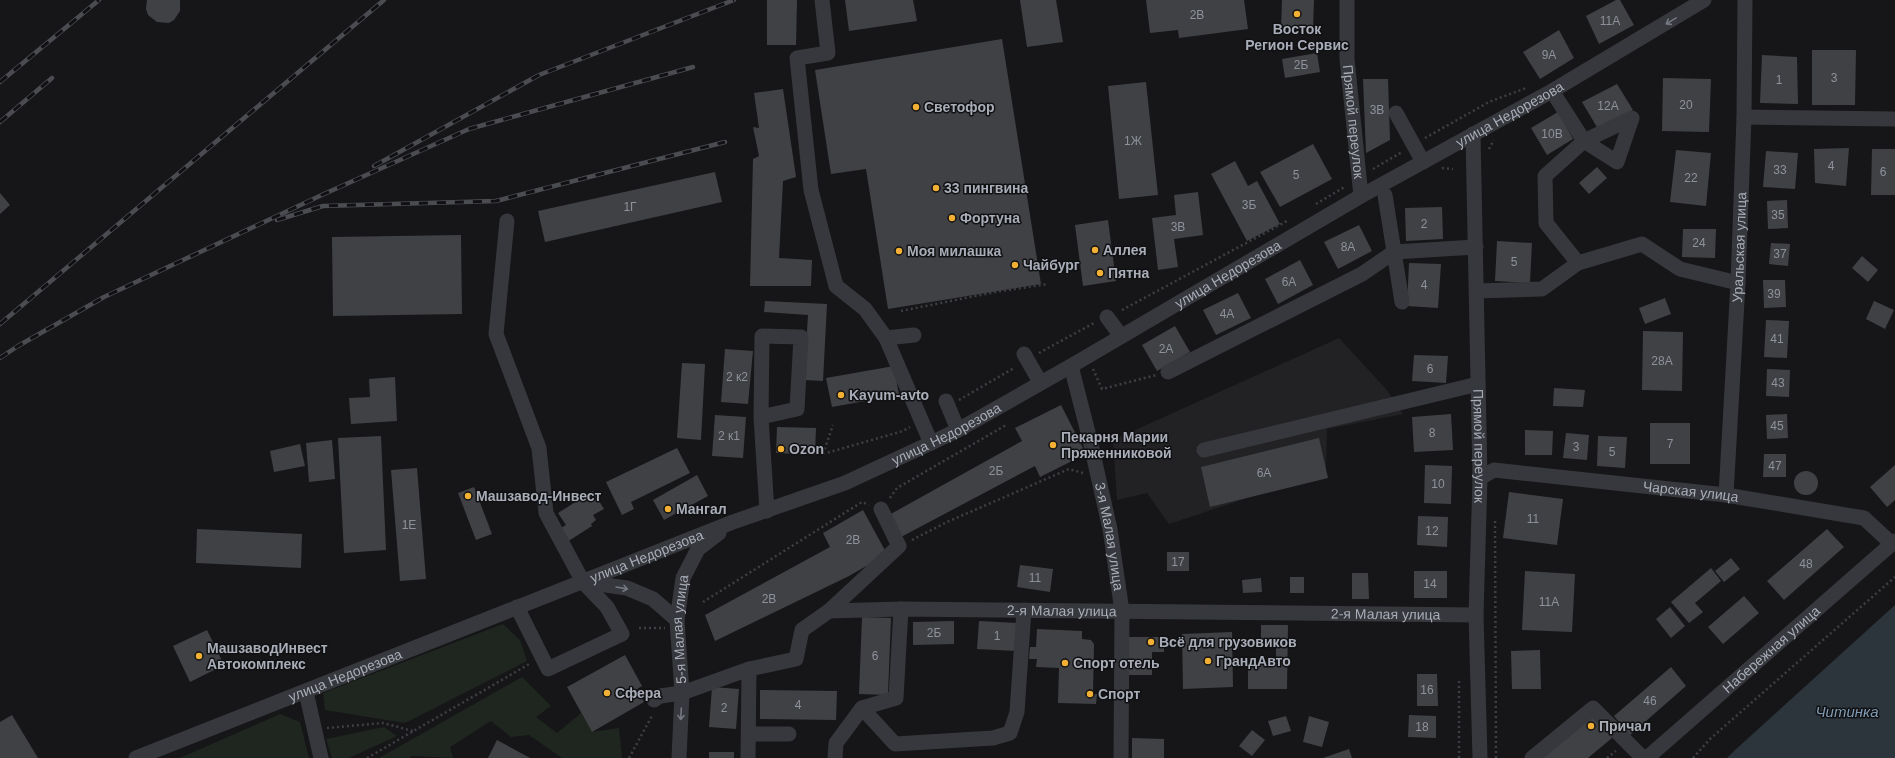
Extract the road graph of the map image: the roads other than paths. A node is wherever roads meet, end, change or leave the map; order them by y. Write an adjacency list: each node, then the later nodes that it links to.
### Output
1 (822, 0): 23 (street)
2 (1347, 0): 12 (street, Прямой переулок)
3 (1704, 0): 5 (street, улица Недорезова, one-way to 5)
4 (1745, 0): 7 (street, Уральская улица)
5 (1552, 91): 9 (street, улица Недорезова); 16 (street)
6 (1396, 113): 10 (street)
7 (1744, 117): 8 (street); 17 (street, Уральская улица)
8 (1895, 119)
9 (1473, 134): 10 (street, улица Недорезова); 14 (street, Прямой переулок)
10 (1423, 162): 12 (street, улица Недорезова)
11 (1385, 195): 15 (street)
12 (1361, 196): 22 (street, улица Недорезова)
13 (507, 221): 40 (street)
14 (1476, 247): 15 (street); 18 (street, Прямой переулок)
15 (1394, 252): 19 (street); 26 (street)
16 (1578, 263): 17 (street); 18 (street)
17 (1738, 283): 35 (street, Уральская улица)
18 (1477, 290): 28 (street, Прямой переулок)
19 (1402, 302)
20 (1102, 319): 22 (street)
21 (914, 335): 23 (street)
22 (1121, 336): 25 (street, улица Недорезова)
23 (886, 338): 32 (street)
24 (1029, 355): 27 (street)
25 (1071, 366): 27 (street, улица Недорезова); 45 (street, 3-я Малая улица)
26 (1168, 372)
27 (1040, 382): 31 (street, улица Недорезова)
28 (1478, 384): 33 (street); 34 (street, Прямой переулок)
29 (950, 402): 31 (street)
30 (761, 417): 30 (street); 37 (street)
31 (958, 430): 32 (street, улица Недорезова)
32 (931, 443): 37 (street, улица Недорезова)
33 (1204, 450)
34 (1480, 478): 35 (street, Чарская улица); 46 (street, Прямой переулок)
35 (1726, 495): 39 (street, Чарская улица)
36 (882, 509): 44 (street)
37 (767, 510): 38 (street, улица Недорезова)
38 (733, 522): 40 (street, улица Недорезова); 47 (street, 5-я Малая улица)
39 (1894, 543): 64 (street, Набережная улица)
40 (583, 582): 41 (street, улица Недорезова); 41 (street); 47 (street, one-way to 47)
41 (517, 607): 49 (street, улица Недорезова)
42 (901, 609): 43 (street, 2-я Малая улица); 44 (street, 2-я Малая улица); 52 (street)
43 (1024, 610): 45 (street, 2-я Малая улица); 52 (street)
44 (829, 611): 48 (street)
45 (1122, 611): 46 (street, 2-я Малая улица); 60 (street, 3-я Малая улица)
46 (1476, 615): 61 (street, Прямой переулок)
47 (671, 624): 50 (street, 5-я Малая улица)
48 (749, 669): 50 (street); 53 (street)
49 (306, 692): 55 (street, улица Недорезова); 56 (street)
50 (682, 693): 51 (street); 57 (street, 5-я Малая улица, one-way to 57)
51 (657, 698)
52 (862, 708): 59 (street)
53 (750, 734): 54 (street); 58 (street)
54 (789, 734)
55 (136, 758)
56 (321, 758)
57 (679, 758)
58 (748, 758)
59 (835, 758)
60 (1122, 758)
61 (1480, 758)
62 (1532, 758): 63 (street)
63 (1643, 758)
64 (1647, 758)

